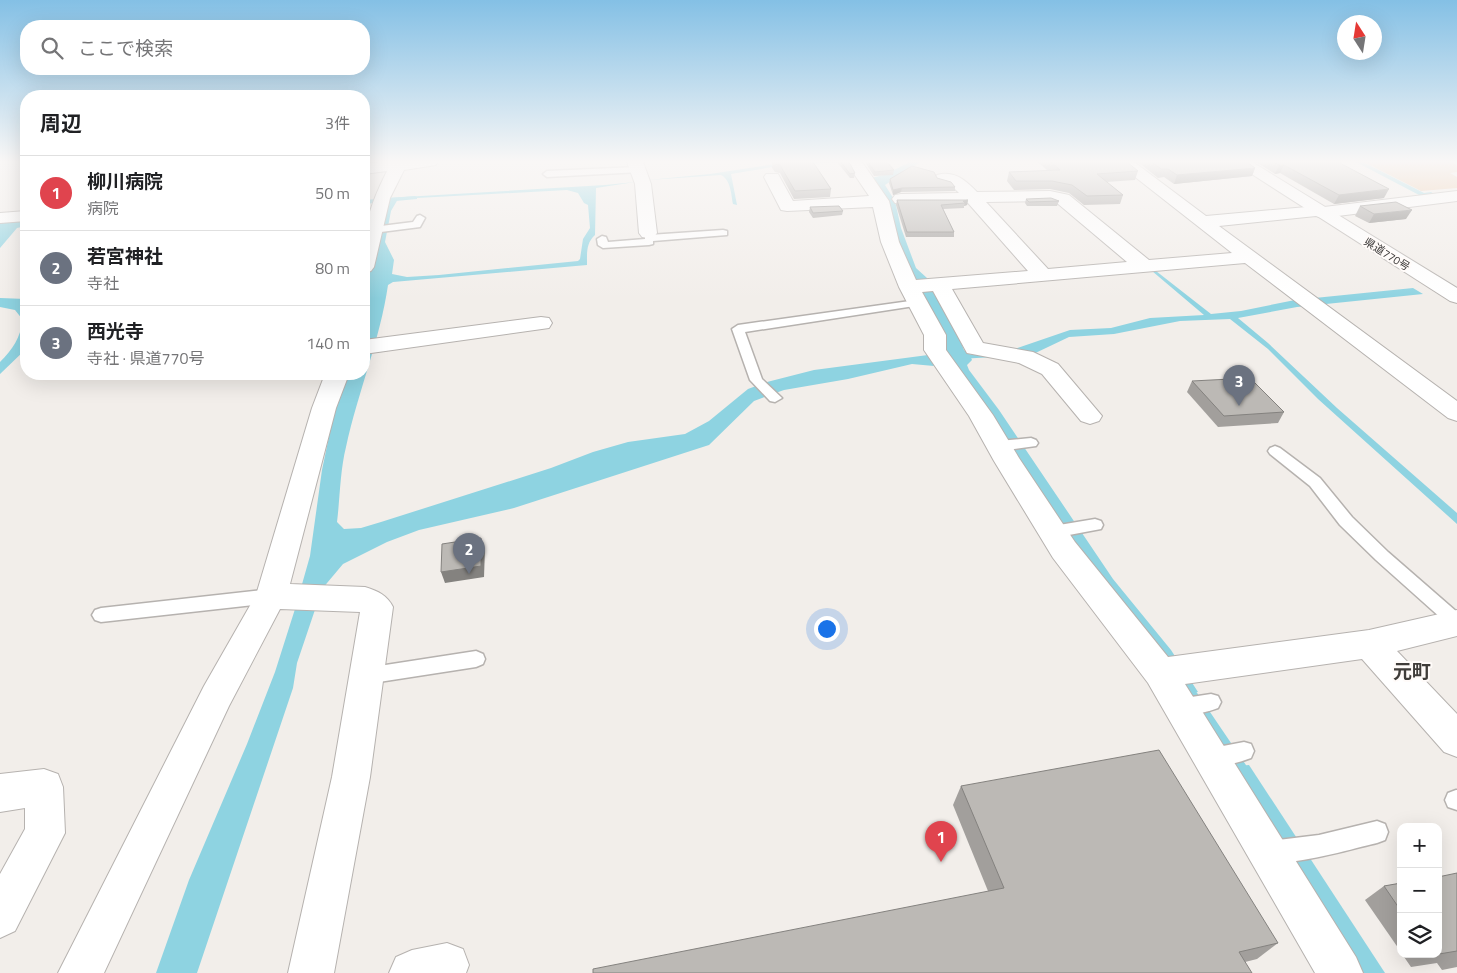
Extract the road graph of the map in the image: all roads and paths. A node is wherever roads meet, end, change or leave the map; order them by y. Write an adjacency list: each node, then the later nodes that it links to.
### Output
1 (381, 207): 14 (street)
2 (644, 207): 17 (street)
3 (882, 207): 23 (street)
4 (981, 207): 21 (street)
5 (1073, 207): 20 (street)
6 (1183, 207): 13 (street)
7 (1313, 207): 9 (street, 県道770号)
8 (1359, 207): 9 (street)
9 (1320, 212): 13 (street); 24 (street, 県道770号)
10 (20, 216): 11 (street)
11 (0, 218)
12 (420, 218): 14 (lane)
13 (1202, 222): 19 (street)
14 (380, 229): 18 (street)
15 (723, 234): 17 (lane)
16 (602, 239): 17 (lane)
17 (649, 240)
18 (370, 250)
19 (1248, 257): 20 (street); 29 (street)
20 (1144, 266): 21 (street)
21 (1043, 275): 22 (street)
22 (939, 284): 23 (street); 30 (street)
23 (914, 292): 28 (lane); 33 (street)
24 (1457, 297)
25 (540, 323): 26 (street)
26 (371, 346)
27 (335, 380): 34 (street)
28 (774, 398)
29 (1457, 413)
30 (1090, 416)
31 (1275, 451): 36 (lane)
32 (1095, 525): 33 (lane)
33 (1057, 532): 39 (street)
34 (280, 596): 35 (lane); 40 (street); 48 (street)
35 (101, 615)
36 (1457, 622): 37 (street)
37 (1370, 644): 39 (street); 41 (street)
38 (476, 659): 40 (lane)
39 (1173, 672): 43 (street)
40 (366, 676): 49 (street)
41 (1457, 740)
42 (1244, 751): 43 (lane)
43 (1214, 756): 46 (street)
44 (0, 794): 47 (street)
45 (1377, 832): 46 (lane)
46 (1272, 852): 50 (street)
47 (0, 916)
48 (81, 973)
49 (311, 973)
50 (1340, 973)

